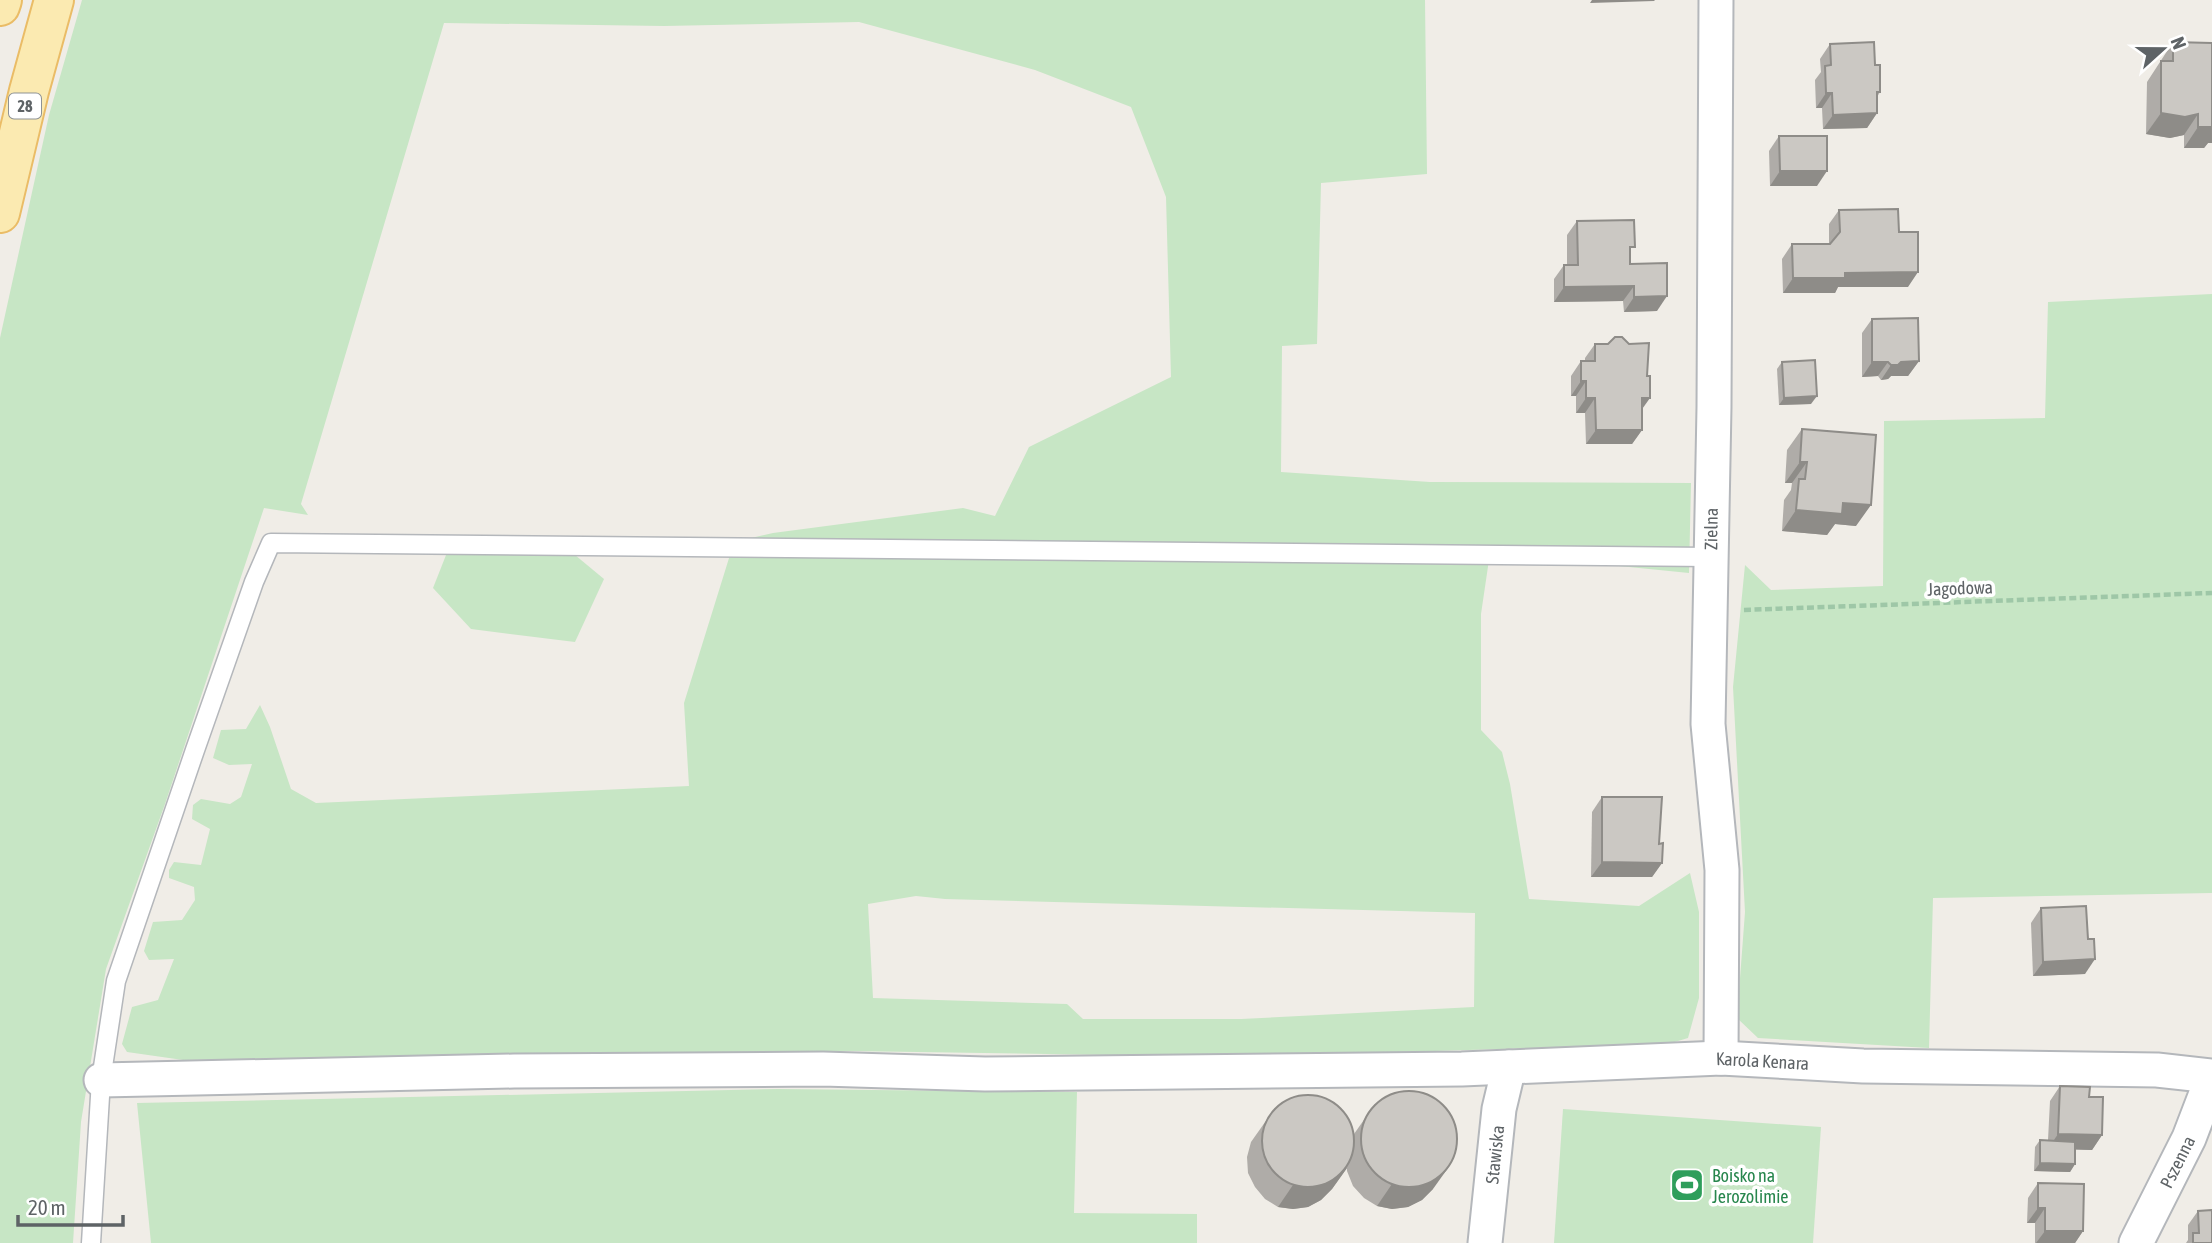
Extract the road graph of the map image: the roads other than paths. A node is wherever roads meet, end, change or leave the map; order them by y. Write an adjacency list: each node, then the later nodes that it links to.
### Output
1 (2, 0): 4 (main road)
2 (54, 0): 5 (main road, 28)
3 (1716, 0): 6 (street, Zielna)
4 (0, 6)
5 (0, 213)
6 (1710, 557): 7 (street, Zielna); 10 (lane)
7 (1721, 1058): 8 (street, Karola Kenara); 9 (street, Karola Kenara)
8 (1508, 1067): 10 (street, Karola Kenara); 12 (street, Stawiska)
9 (2212, 1077): 13 (street, Pszenna)
10 (101, 1080): 11 (lane)
11 (91, 1243)
12 (1485, 1243)
13 (2136, 1243)

